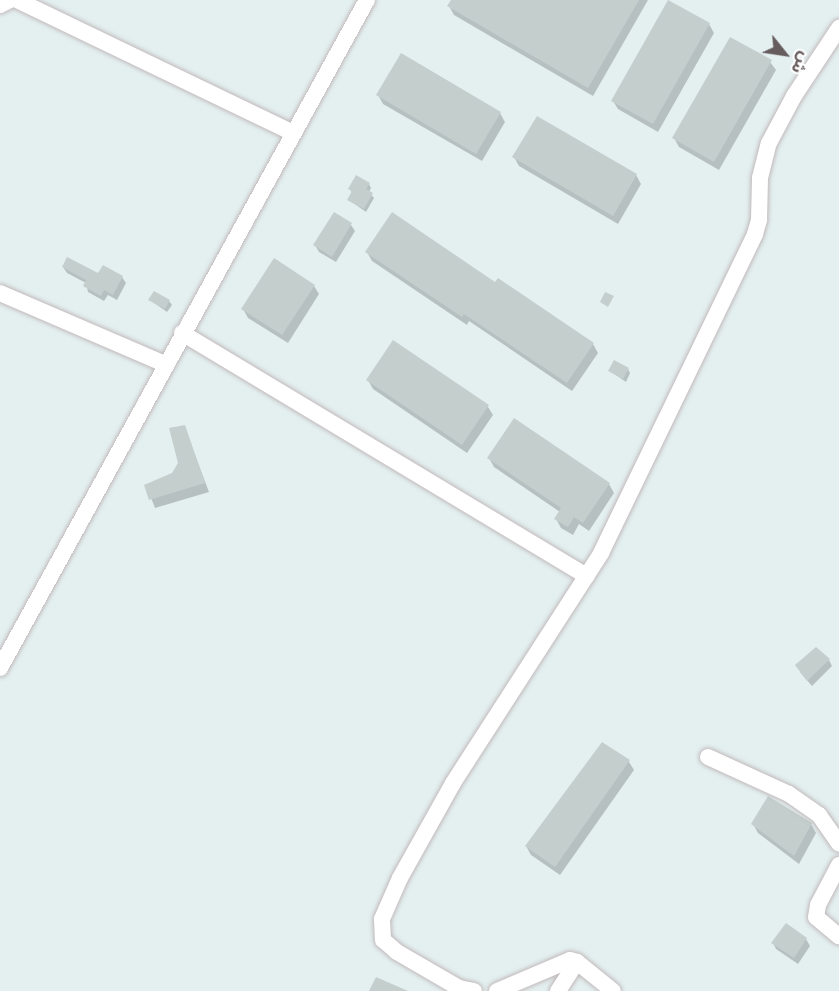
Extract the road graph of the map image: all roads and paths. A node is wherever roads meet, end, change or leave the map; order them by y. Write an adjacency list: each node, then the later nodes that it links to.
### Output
1 (10, 0): 4 (street)
2 (17, 0): 6 (street)
3 (367, 0): 6 (street)
4 (0, 5)
5 (839, 28): 10 (street)
6 (293, 133): 8 (street)
7 (0, 293): 9 (street)
8 (182, 333): 9 (street); 10 (street)
9 (165, 364): 11 (street)
10 (587, 576): 17 (street)
11 (0, 668)
12 (708, 758): 13 (street)
13 (839, 844)
14 (839, 865): 15 (street)
15 (839, 936)
16 (578, 962): 18 (street); 19 (street); 20 (street)
17 (474, 991)
18 (497, 991)
19 (558, 991)
20 (613, 991)

